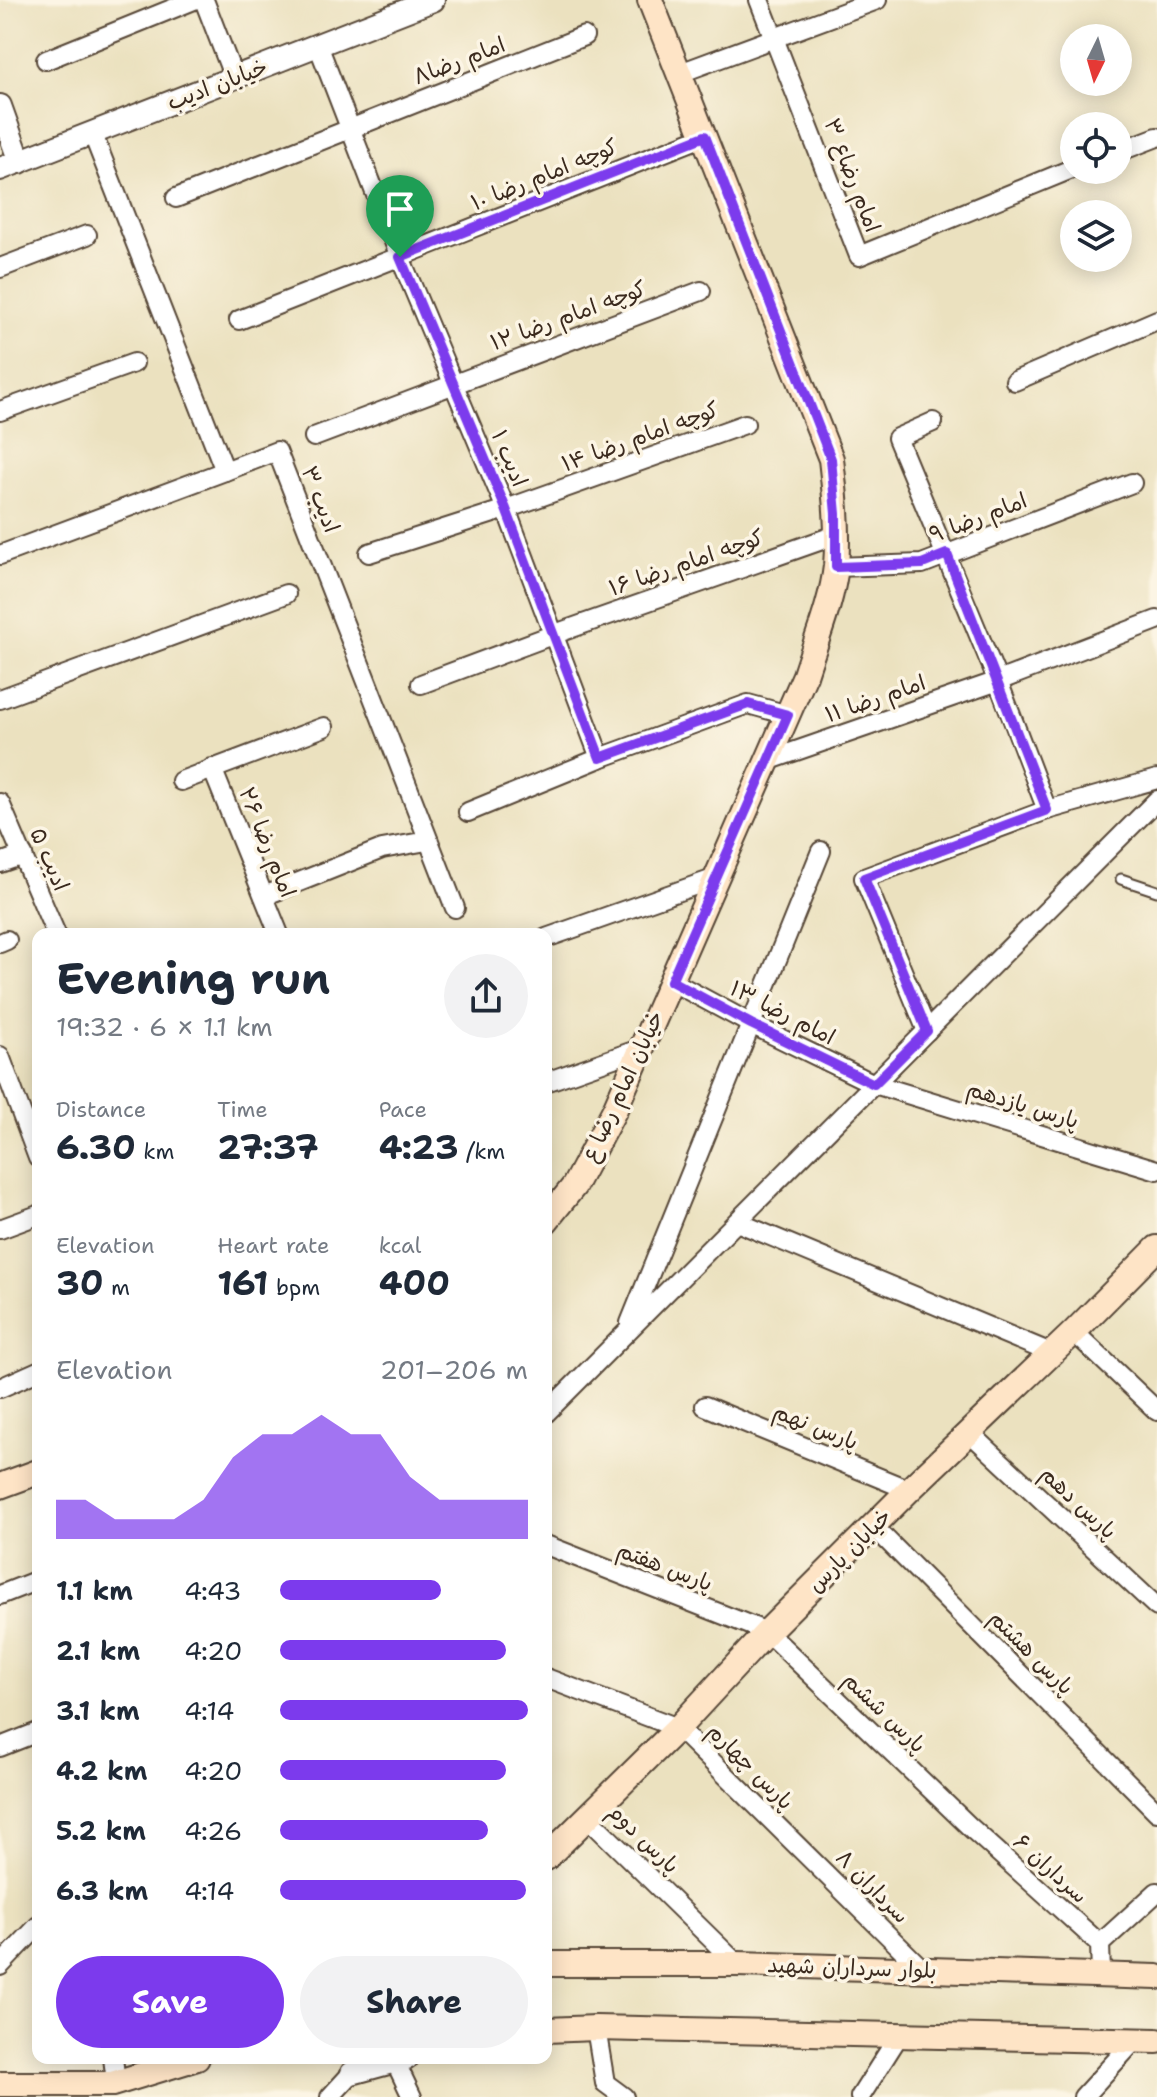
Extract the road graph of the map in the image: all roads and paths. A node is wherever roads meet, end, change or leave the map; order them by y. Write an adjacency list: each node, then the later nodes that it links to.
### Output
1 (194, 0): 10 (street)
2 (204, 0): 12 (street)
3 (433, 0): 9 (street, خیابان ادیب)
4 (650, 0): 11 (main road, خیابان امام رضا ع)
5 (759, 0): 8 (street)
6 (877, 0): 8 (street)
7 (584, 36): 14 (street, امام رضا۸)
8 (773, 37): 11 (street); 20 (street, امام رضا‌ع ۳)
9 (318, 45): 12 (street, خیابان ادیب); 14 (street, ادیب ۱)
10 (46, 60)
11 (680, 73): 16 (main road, خیابان امام رضا ع)
12 (234, 78): 15 (street, خیابان ادیب)
13 (0, 106): 19 (street)
14 (351, 128): 21 (street, امام رضا۸); 23 (street, ادیب ۱)
15 (92, 132): 19 (street, خیابان ادیب); 35 (street)
16 (705, 136): 23 (street, کوچه امام رضا ۱۰); 38 (main road, خیابان امام رضا ع)
17 (1157, 137): 18 (street)
18 (1132, 147)
19 (10, 166)
20 (1060, 173)
21 (176, 198)
22 (87, 235): 24 (street)
23 (400, 257): 26 (street, کوچه امام رضا ۱۰); 30 (street, ادیب ۱)
24 (0, 268)
25 (701, 291): 30 (street, کوچه امام رضا ۱۲)
26 (239, 320)
27 (1157, 320): 29 (street)
28 (134, 363): 31 (street)
29 (1015, 381)
30 (452, 384): 34 (street, کوچه امام رضا ۱۲); 37 (street, ادیب ۱)
31 (0, 411)
32 (933, 422): 40 (street)
33 (745, 424): 37 (street, کوچه امام رضا ۱۴)
34 (314, 437)
35 (225, 471): 41 (street); 60 (street, ادیب ۳)
36 (1132, 483): 40 (street, امام رضا ۹)
37 (506, 509): 39 (street, کوچه امام رضا ۱۴); 45 (street, ادیب ۱)
38 (836, 535): 42 (main road, خیابان امام رضا ع); 45 (street, کوچه امام رضا ۱۶)
39 (369, 553)
40 (947, 554): 42 (street, امام رضا ۹); 46 (street)
41 (0, 555)
42 (836, 567): 49 (main road, خیابان امام رضا ع)
43 (286, 594): 48 (street)
44 (1157, 620): 46 (street, امام رضا ۱۱)
45 (552, 635): 47 (street, کوچه امام رضا ۱۶); 51 (street, ادیب ۱)
46 (998, 681): 52 (street, امام رضا ۱۱); 58 (street)
47 (421, 684)
48 (0, 699)
49 (788, 715): 51 (street); 52 (main road, خیابان امام رضا ع)
50 (324, 727): 53 (street)
51 (600, 758): 59 (street)
52 (767, 761): 64 (main road, خیابان امام رضا ع)
53 (212, 768): 55 (street); 67 (street, امام رضا ۲۶)
54 (1157, 779): 58 (street)
55 (181, 781)
56 (1157, 800): 74 (street)
57 (0, 803): 62 (street, ادیب ۵)
58 (1047, 810): 74 (street)
59 (468, 812)
60 (427, 841): 67 (street); 68 (street, ادیب ۳)
61 (821, 851): 73 (street)
62 (23, 855): 63 (street); 69 (street, ادیب ۵)
63 (0, 863)
64 (716, 878): 71 (street); 72 (main road, خیابان امام رضا ع)
65 (1121, 879): 66 (lane)
66 (1157, 891)
67 (264, 896): 70 (street, امام رضا ۲۶)
68 (455, 908)
69 (53, 928)
70 (277, 928)
71 (552, 936)
72 (671, 981): 73 (street, امام رضا ۱۳); 75 (main road, خیابان امام رضا ع)
73 (751, 1024): 78 (street, امام رضا ۱۳); 87 (street)
74 (927, 1031): 78 (street)
75 (642, 1048): 77 (street); 82 (main road, خیابان امام رضا ع)
76 (0, 1056): 79 (street)
77 (552, 1080)
78 (874, 1084): 81 (street, پارس‌‌ یازدهم); 84 (street)
79 (5, 1087): 80 (street)
80 (32, 1145)
81 (1157, 1170)
82 (552, 1214)
83 (32, 1217): 85 (street)
84 (737, 1222): 87 (street); 89 (street)
85 (0, 1229)
86 (1157, 1248): 88 (main road, خیابان پارس)
87 (626, 1332): 93 (street)
88 (1074, 1332): 89 (main road, خیابان پارس); 94 (street)
89 (1051, 1353): 95 (main road, خیابان پارس)
90 (32, 1374): 91 (street)
91 (0, 1388)
92 (705, 1406): 98 (street, پارس‌‌ نهم)
93 (552, 1407)
94 (1157, 1411)
95 (968, 1431): 98 (main road, خیابان پارس); 103 (street, پارس‌‌ دهم)
96 (32, 1474): 97 (main road)
97 (0, 1486)
98 (909, 1490): 99 (main road, خیابان پارس)
99 (873, 1526): 104 (main road, خیابان پارس); 109 (street, پارس‌‌ هشتم)
100 (552, 1547): 104 (street, پارس‌‌ هفتم)
101 (32, 1582): 102 (street)
102 (0, 1595)
103 (1157, 1607)
104 (767, 1632): 106 (main road, خیابان پارس); 111 (street, پارس‌‌ ششم)
105 (552, 1680): 106 (street)
106 (678, 1728): 110 (main road, خیابان پارس); 112 (street, پارس‌‌ چهارم)
107 (32, 1734): 108 (street)
108 (0, 1747)
109 (1157, 1812)
110 (587, 1817): 113 (main road, خیابان پارس); 119 (street, پارس‌‌ دوم)
111 (970, 1827): 116 (street, سرداران ۶)
112 (791, 1838): 121 (street, سرداران ۸)
113 (552, 1852)
114 (1157, 1892): 116 (street)
115 (32, 1930): 117 (street)
116 (1100, 1944): 122 (street)
117 (8, 1948): 120 (street)
118 (552, 1964): 119 (main road, بلوار سرداران شهید)
119 (737, 1964): 121 (main road, بلوار سرداران شهید)
120 (0, 1966)
121 (922, 1969): 122 (main road, بلوار سرداران شهید)
122 (1101, 1974): 123 (main road, بلوار سرداران شهید)
123 (1157, 1977)
124 (596, 2028): 125 (main road); 126 (main road); 136 (street)
125 (552, 2030)
126 (898, 2037): 127 (main road); 137 (street)
127 (1146, 2041): 138 (street)
128 (156, 2064): 131 (main road)
129 (386, 2064): 132 (street)
130 (402, 2064): 135 (street)
131 (115, 2070): 133 (main road)
132 (352, 2073): 134 (street)
133 (0, 2084)
134 (330, 2097)
135 (412, 2097)
136 (624, 2097)
137 (860, 2097)
138 (1083, 2097)

